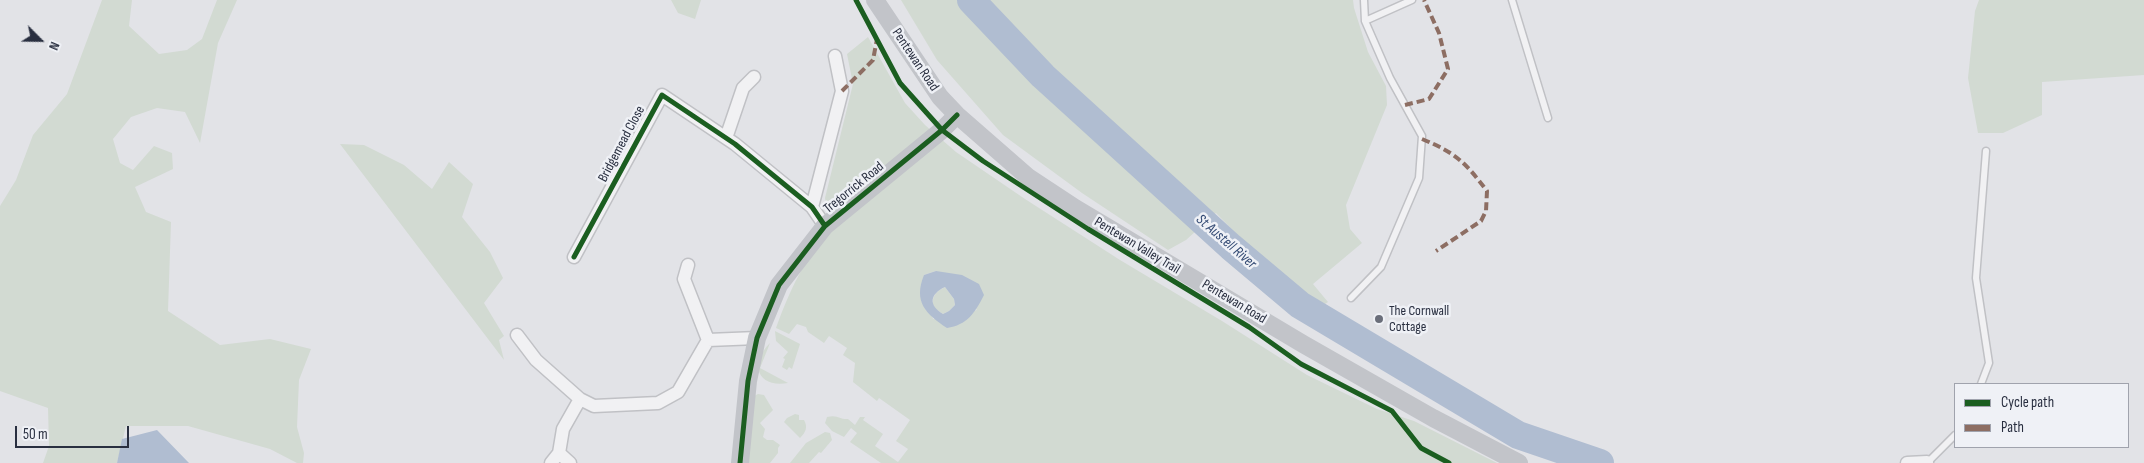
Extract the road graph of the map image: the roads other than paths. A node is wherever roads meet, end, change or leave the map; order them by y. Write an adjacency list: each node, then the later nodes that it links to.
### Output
1 (875, 0): 8 (main road, Pentewan Road)
2 (1364, 0): 5 (lane)
3 (1412, 0): 5 (lane)
4 (1512, 0): 9 (lane)
5 (1365, 22): 16 (lane)
6 (835, 56): 12 (street)
7 (754, 77): 10 (street)
8 (957, 115): 13 (main road, Tregorrick Road); 28 (main road, Pentewan Road)
9 (1548, 118)
10 (726, 138): 12 (street, Bridgemead Close); 14 (street, Bridgemead Close)
11 (1986, 151): 20 (lane)
12 (812, 207): 13 (street, Bridgemead Close)
13 (826, 226): 18 (main road, Tregorrick Road)
14 (574, 257)
15 (688, 265): 19 (street)
16 (1351, 298)
17 (517, 335): 21 (street)
18 (758, 338): 19 (street); 27 (main road, Tregorrick Road)
19 (708, 340): 21 (street)
20 (1981, 383)
21 (580, 399): 23 (street)
22 (1954, 436): 24 (lane)
23 (559, 453): 25 (street); 26 (street)
24 (1927, 462): 29 (street)
25 (551, 463)
26 (570, 463)
27 (740, 463)
28 (1519, 463)
29 (1907, 463)

